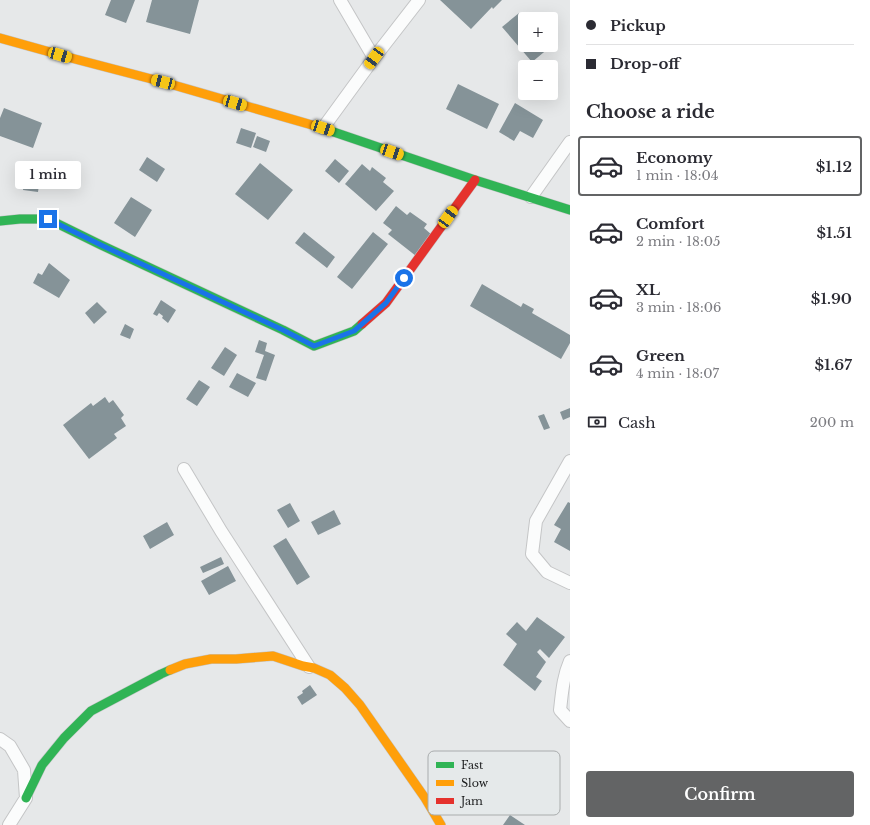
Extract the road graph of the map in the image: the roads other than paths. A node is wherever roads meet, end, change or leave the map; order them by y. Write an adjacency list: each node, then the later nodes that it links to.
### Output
1 (340, 0): 4 (street)
2 (419, 0): 4 (street)
3 (0, 38): 5 (street)
4 (374, 58): 5 (street)
5 (323, 128): 7 (street)
6 (570, 142): 8 (street)
7 (475, 180): 8 (street); 10 (street)
8 (531, 198): 9 (street)
9 (570, 210)
10 (0, 221)
11 (570, 461): 13 (street)
12 (184, 469): 15 (street)
13 (570, 583)
14 (570, 661): 16 (street)
15 (309, 667): 18 (street); 19 (street)
16 (570, 721)
17 (0, 739): 18 (street)
18 (26, 798): 21 (street)
19 (428, 803)
20 (435, 815): 22 (street)
21 (9, 825)
22 (441, 825)

